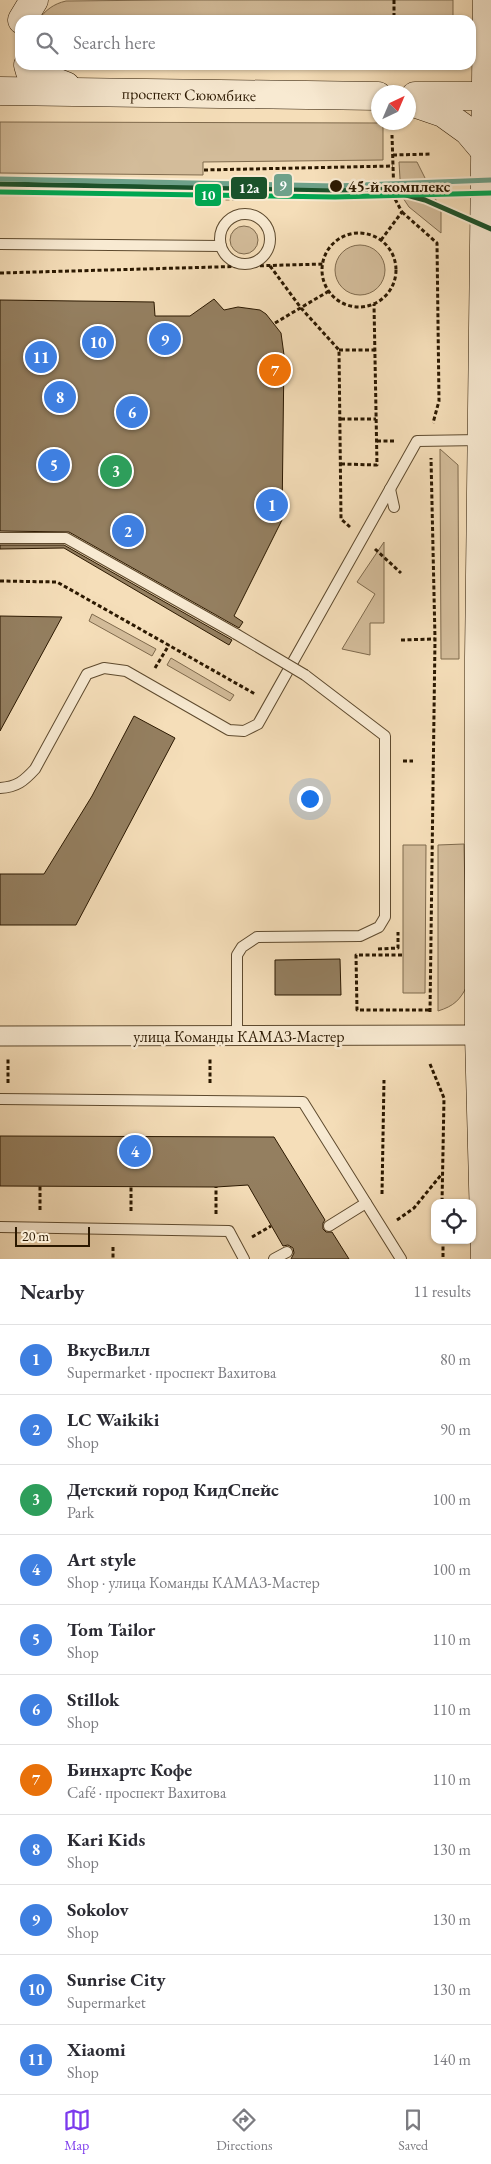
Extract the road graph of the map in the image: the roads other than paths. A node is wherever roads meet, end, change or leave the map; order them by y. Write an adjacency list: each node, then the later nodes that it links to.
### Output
1 (34, 0): 3 (main road)
2 (487, 0): 9 (main road)
3 (25, 15)
4 (29, 70): 6 (main road)
5 (0, 91): 6 (main road, проспект Сююмбике)
6 (83, 93): 7 (main road, проспект Сююмбике)
7 (371, 96)
8 (416, 96): 9 (main road)
9 (488, 96): 11 (main road)
10 (416, 104): 11 (main road)
11 (484, 150): 14 (main road)
12 (0, 244): 13 (lane)
13 (221, 246): 13 (lane)
14 (482, 440): 15 (lane); 19 (main road)
15 (390, 489): 16 (lane); 20 (lane)
16 (394, 507)
17 (0, 538): 23 (lane, bridge)
18 (491, 600): 19 (main road)
19 (479, 657): 21 (main road)
20 (0, 788)
21 (478, 1035): 23 (street, улица Команды КАМАЗ-Мастер); 28 (main road)
22 (4, 1036): 23 (street, улица Команды КАМАЗ-Мастер)
23 (237, 1036)
24 (4, 1099): 25 (lane)
25 (366, 1204): 26 (lane); 32 (lane)
26 (329, 1226)
27 (0, 1227): 30 (lane)
28 (487, 1250)
29 (286, 1252): 31 (lane)
30 (244, 1259)
31 (274, 1259)
32 (401, 1259)

